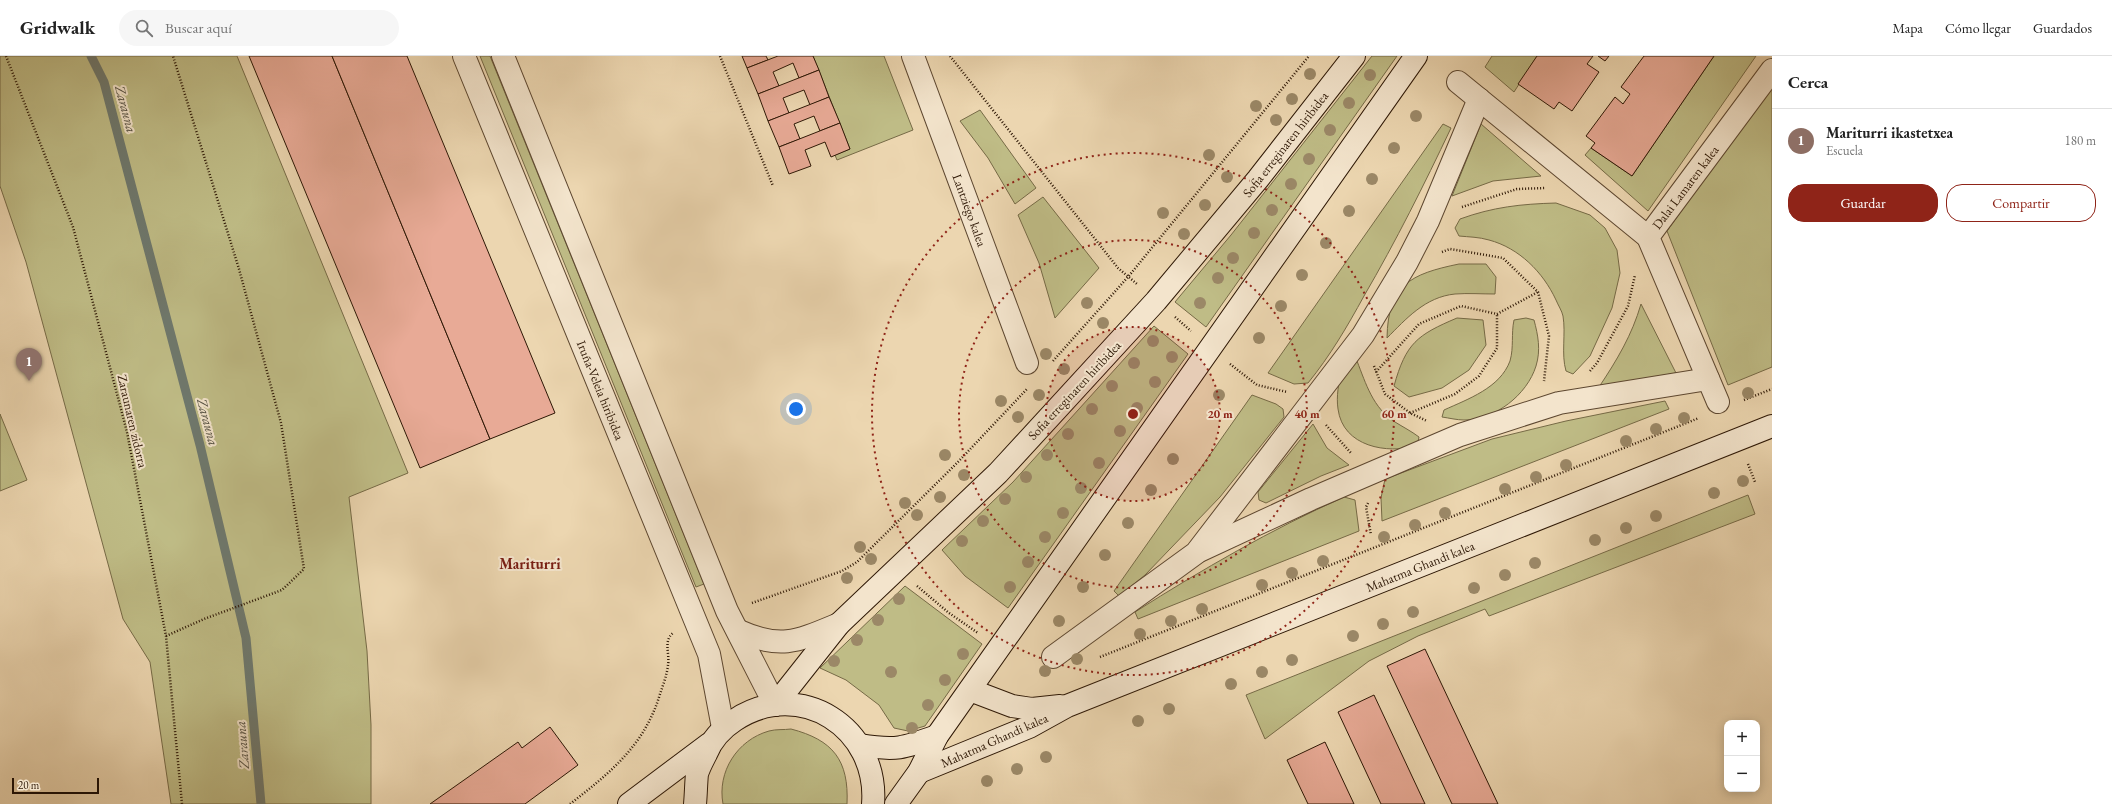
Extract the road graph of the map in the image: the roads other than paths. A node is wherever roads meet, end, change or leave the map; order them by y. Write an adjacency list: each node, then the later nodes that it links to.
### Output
1 (464, 56): 21 (street, Iruña-Veleia hiribidea)
2 (503, 56): 16 (street)
3 (913, 56): 10 (street, Lantziego kalea)
4 (1354, 56): 15 (street, Sofia erreginaren hiribidea)
5 (1416, 56): 18 (street)
6 (1772, 70): 9 (street, Dalai Lamaren kalea)
7 (1458, 82): 8 (street)
8 (1479, 99): 9 (street); 14 (street)
9 (1648, 237): 11 (street, Dalai Lamaren kalea)
10 (1027, 363)
11 (1708, 380): 12 (street, Dalai Lamaren kalea); 14 (street)
12 (1718, 402)
13 (1772, 426): 20 (street, Mahatma Ghandi kalea)
14 (1196, 553): 17 (street)
15 (838, 624): 16 (street); 19 (street, Sofia erreginaren hiribidea)
16 (739, 631): 19 (street)
17 (1053, 657)
18 (970, 690): 20 (street, Mahatma Ghandi kalea); 22 (street)
19 (775, 705): 21 (street); 23 (street)
20 (1067, 706): 24 (street, Mahatma Ghandi kalea)
21 (716, 736): 25 (street); 26 (street)
22 (937, 736): 23 (street); 24 (street)
23 (860, 745): 27 (street)
24 (919, 772): 28 (street)
25 (629, 804)
26 (695, 804)
27 (873, 804)
28 (896, 804)

